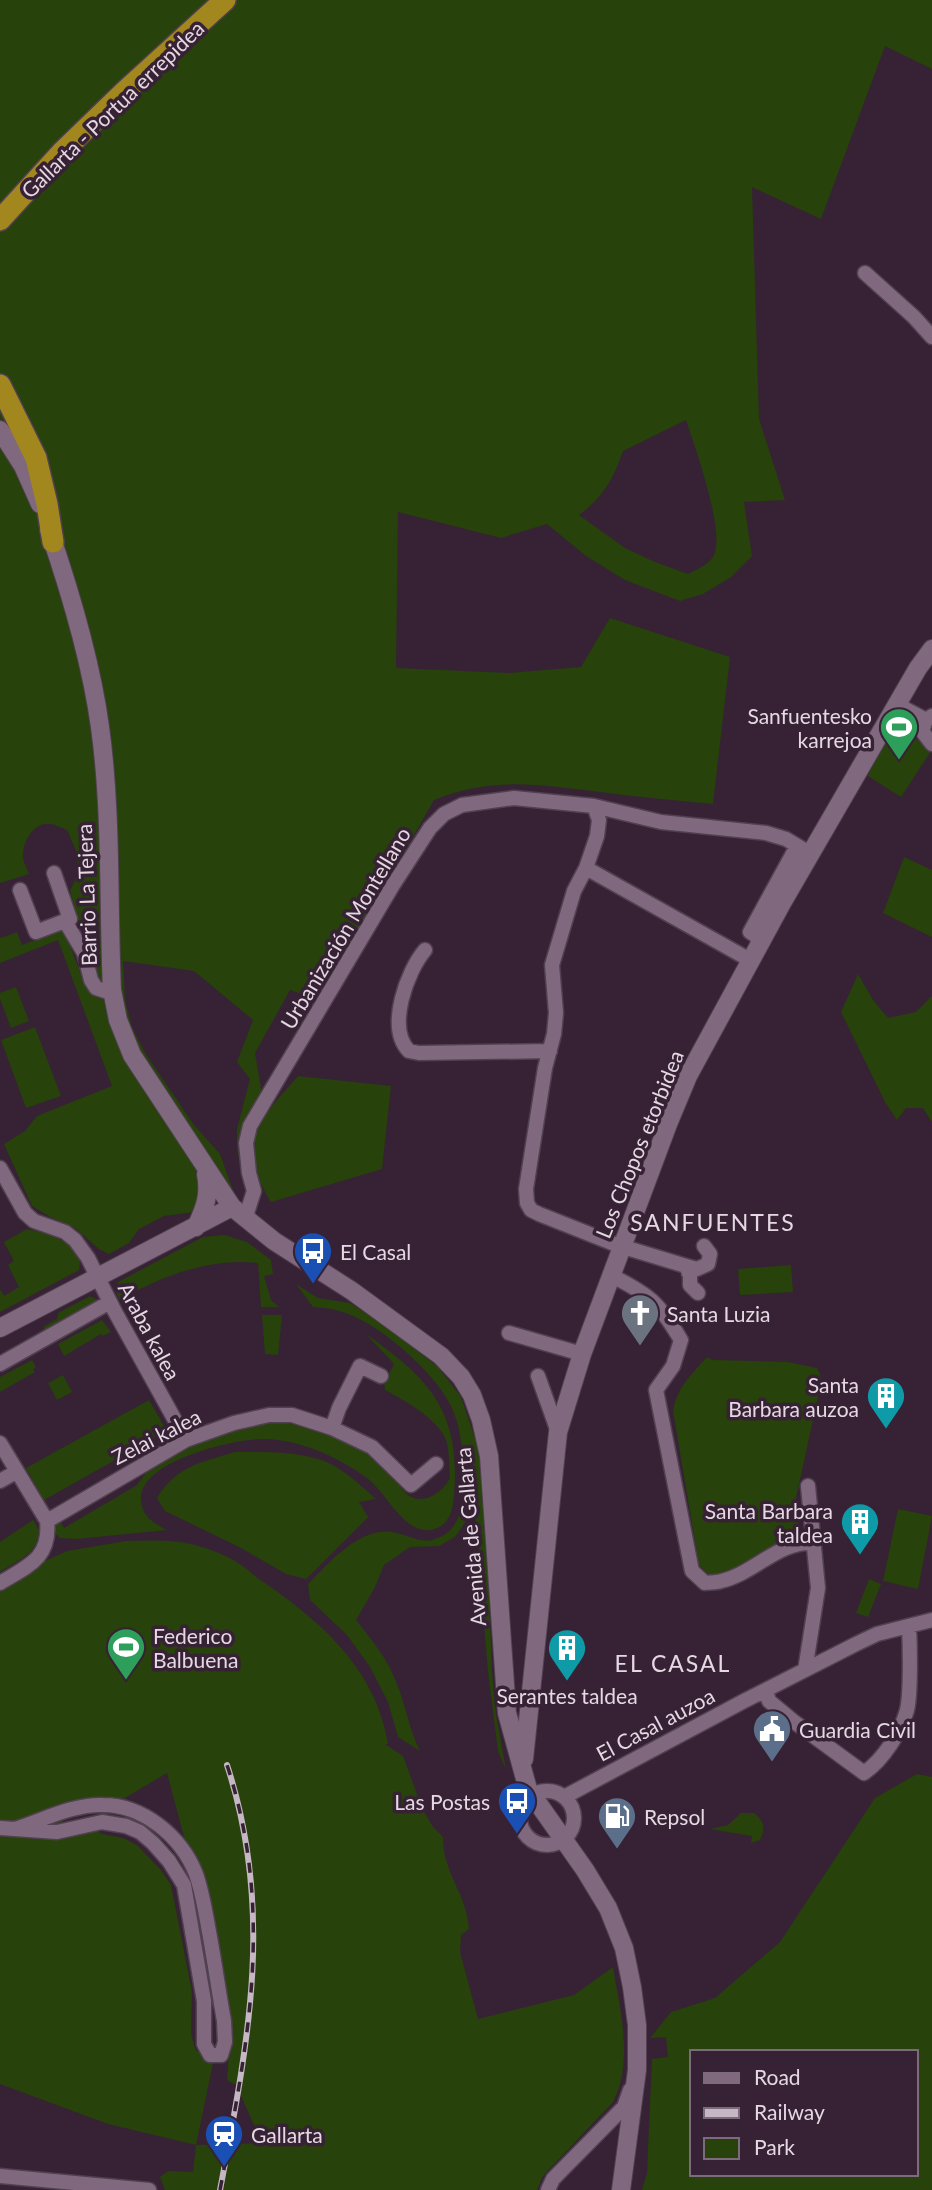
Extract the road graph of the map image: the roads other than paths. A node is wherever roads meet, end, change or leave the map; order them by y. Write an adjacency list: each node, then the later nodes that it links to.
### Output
1 (225, 0): 2 (highway, Gallarta - Portua errepidea)
2 (1, 216)
3 (865, 273): 4 (street)
4 (932, 337)
5 (0, 385): 7 (highway)
6 (0, 430): 7 (street, Barrio La Tejera)
7 (53, 541): 20 (street, Barrio La Tejera)
8 (932, 649): 9 (street, Los Chopos etorbidea)
9 (896, 704): 10 (street); 13 (street, Los Chopos etorbidea)
10 (929, 718): 11 (street)
11 (932, 744)
12 (594, 806): 13 (street, Urbanización Montellano); 14 (street); 24 (street, Urbanización Montellano)
13 (804, 850): 19 (street, Los Chopos etorbidea)
14 (586, 868): 19 (street); 21 (street)
15 (54, 873): 17 (street)
16 (20, 890): 17 (street)
17 (65, 921): 20 (street)
18 (425, 950): 21 (street)
19 (750, 960): 26 (street, Los Chopos etorbidea)
20 (112, 990): 23 (street, Barrio La Tejera)
21 (550, 1051): 26 (street)
22 (0, 1167): 30 (street)
23 (205, 1170): 24 (street, Barrio La Tejera); 25 (street)
24 (238, 1213): 25 (street); 55 (street, Avenida de Gallarta)
25 (195, 1227): 30 (street)
26 (622, 1246): 28 (street); 29 (street, Los Chopos etorbidea)
27 (704, 1246): 28 (street)
28 (686, 1266): 31 (street)
29 (612, 1276): 35 (street, Los Chopos etorbidea); 48 (street)
30 (97, 1277): 32 (street, Araba kalea); 33 (street)
31 (698, 1293)
32 (110, 1302): 36 (street); 41 (street, Araba kalea)
33 (0, 1328)
34 (509, 1333): 35 (street)
35 (582, 1354): 40 (street, Los Chopos etorbidea)
36 (0, 1364)
37 (381, 1376): 39 (street)
38 (538, 1376): 40 (street)
39 (332, 1428): 41 (street, Zelai kalea); 43 (street, Zelai kalea)
40 (558, 1432): 54 (street, Los Chopos etorbidea)
41 (186, 1440): 47 (street, Zelai kalea)
42 (0, 1443): 44 (street)
43 (436, 1464)
44 (16, 1472): 45 (street); 47 (street)
45 (0, 1481)
46 (808, 1486): 48 (street)
47 (47, 1521): 49 (street)
48 (812, 1543): 52 (street)
49 (0, 1583)
50 (932, 1620): 51 (street, El Casal auzoa)
51 (909, 1626): 52 (street, El Casal auzoa); 53 (street)
52 (807, 1669): 53 (street, El Casal auzoa)
53 (766, 1690): 58 (street, El Casal auzoa)
54 (530, 1705): 55 (street); 56 (street, Los Chopos etorbidea)
55 (507, 1713): 56 (street, Avenida de Gallarta)
56 (522, 1768): 57 (street, Avenida de Gallarta)
57 (532, 1795): 58 (street); 61 (street, Avenida de Gallarta); 61 (street)
58 (564, 1797): 61 (street)
59 (0, 1828): 60 (street)
60 (15, 1829): 60 (street)
61 (564, 1839): 62 (street, Avenida de Gallarta)
62 (637, 2070): 65 (street); 66 (street, Avenida de Gallarta)
63 (0, 2176): 64 (street)
64 (149, 2190)
65 (548, 2190)
66 (621, 2190)

